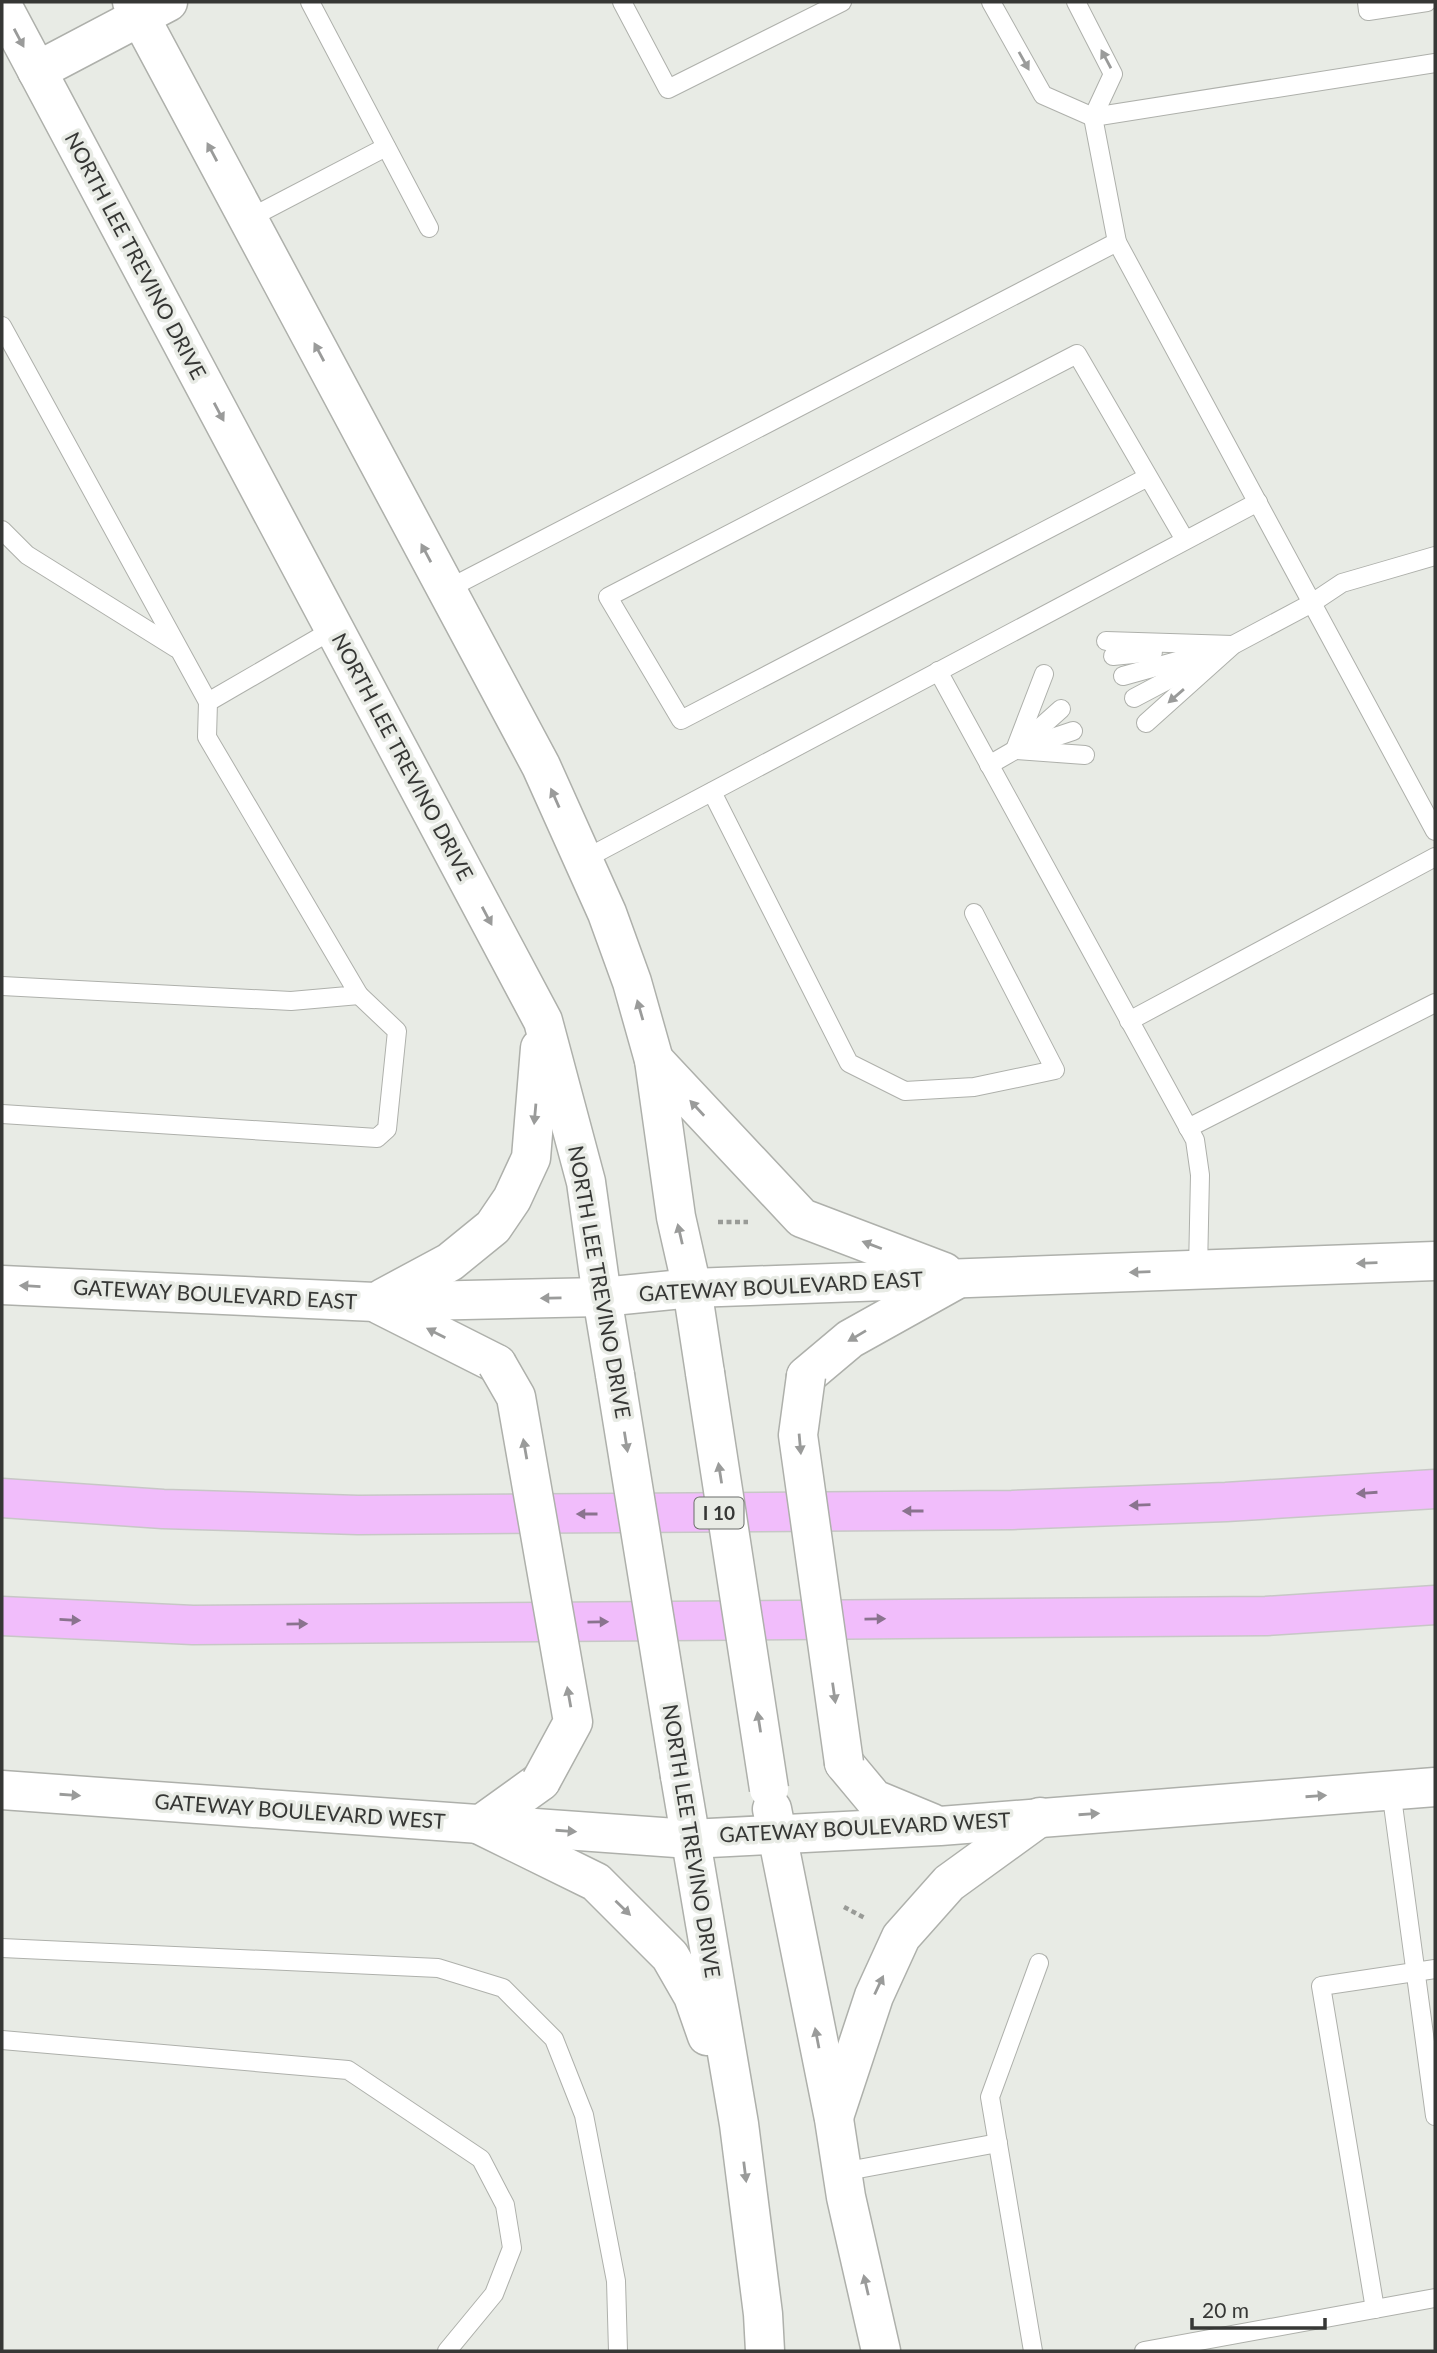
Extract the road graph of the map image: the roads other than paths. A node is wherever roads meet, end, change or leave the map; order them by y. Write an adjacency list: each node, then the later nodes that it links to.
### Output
1 (310, 2): 13 (lane)
2 (622, 2): 3 (lane)
3 (842, 2)
4 (991, 2): 12 (lane, one-way to 12)
5 (1076, 2): 12 (lane, one-way to 5)
6 (1367, 2): 7 (lane)
7 (1427, 2)
8 (2, 5): 11 (main road, NORTH LEE TREVINO DRIVE, one-way to 11)
9 (146, 7): 11 (main road); 14 (main road, one-way to 9)
10 (1435, 62): 12 (lane)
11 (37, 71): 25 (main road, NORTH LEE TREVINO DRIVE, one-way to 25)
12 (1093, 117): 16 (lane)
13 (386, 146): 14 (lane); 15 (lane)
14 (248, 219): 23 (main road, one-way to 14)
15 (429, 228)
16 (1117, 242): 19 (lane); 23 (lane)
17 (2, 326): 28 (lane)
18 (1148, 477): 18 (lane); 21 (lane)
19 (1258, 502): 21 (lane); 24 (lane)
20 (2, 530): 28 (lane)
21 (1185, 540): 29 (lane)
22 (1435, 556): 24 (lane)
23 (446, 590): 44 (main road, one-way to 23)
24 (1312, 603): 26 (lane); 42 (lane)
25 (334, 629): 34 (lane); 49 (main road, NORTH LEE TREVINO DRIVE, one-way to 49)
26 (1233, 645): 27 (lane); 31 (lane); 33 (lane); 36 (lane, one-way to 36)
27 (1109, 649)
28 (179, 650): 34 (lane)
29 (938, 671): 40 (lane); 41 (lane)
30 (1044, 674): 38 (lane)
31 (1123, 676)
32 (1052, 690): 38 (lane)
33 (1134, 698)
34 (208, 702): 47 (lane)
35 (1061, 709): 38 (lane)
36 (1146, 723)
37 (1073, 732): 38 (lane)
38 (1015, 750): 39 (lane); 40 (lane)
39 (1085, 755)
40 (989, 765): 50 (lane)
41 (712, 792): 44 (lane); 45 (lane)
42 (1435, 831)
43 (1435, 857): 50 (lane)
44 (583, 860): 51 (main road, one-way to 44)
45 (974, 913)
46 (2, 986): 47 (lane)
47 (359, 995): 52 (lane)
48 (1435, 1003): 53 (lane)
49 (543, 1021): 59 (main road, NORTH LEE TREVINO DRIVE); 60 (main road, one-way to 60)
50 (1129, 1021): 53 (lane)
51 (654, 1060): 56 (main road, one-way to 51); 58 (main road, one-way to 51)
52 (2, 1114)
53 (1188, 1128): 55 (lane)
54 (1435, 1261): 55 (main road, GATEWAY BOULEVARD EAST, one-way to 55)
55 (1198, 1270): 56 (main road, GATEWAY BOULEVARD EAST, one-way to 56)
56 (959, 1278): 58 (main road, GATEWAY BOULEVARD EAST); 70 (main road, one-way to 70, bridge)
57 (2, 1285): 60 (main road, GATEWAY BOULEVARD EAST, one-way to 57)
58 (692, 1287): 59 (main road, GATEWAY BOULEVARD EAST); 71 (main road, one-way to 58, bridge)
59 (601, 1297): 60 (main road, GATEWAY BOULEVARD EAST, one-way to 60); 72 (main road, NORTH LEE TREVINO DRIVE, one-way to 72, bridge)
60 (375, 1302): 69 (main road, one-way to 60, bridge)
61 (1435, 1489): 62 (highway, I 10, one-way to 62)
62 (2, 1498)
63 (1435, 1605): 64 (highway, one-way to 63)
64 (2, 1616)
65 (1435, 1787): 67 (main road, GATEWAY BOULEVARD WEST)
66 (2, 1790): 69 (main road, GATEWAY BOULEVARD WEST, one-way to 69)
67 (1391, 1790): 68 (main road, GATEWAY BOULEVARD WEST, one-way to 67); 76 (lane)
68 (1040, 1817): 70 (main road, GATEWAY BOULEVARD WEST); 79 (main road, one-way to 68)
69 (480, 1825): 72 (main road, GATEWAY BOULEVARD WEST, one-way to 72); 80 (main road, one-way to 80)
70 (940, 1826): 71 (main road, GATEWAY BOULEVARD WEST)
71 (776, 1835): 72 (main road, GATEWAY BOULEVARD WEST); 79 (main road, one-way to 71)
72 (690, 1839): 80 (main road, NORTH LEE TREVINO DRIVE)
73 (2, 1948): 86 (lane)
74 (1039, 1963): 81 (lane)
75 (1435, 1969): 76 (lane)
76 (1416, 1972): 78 (lane); 84 (lane)
77 (2, 2040): 85 (lane)
78 (1435, 2116)
79 (834, 2119): 82 (main road)
80 (739, 2124): 87 (main road, NORTH LEE TREVINO DRIVE, one-way to 87)
81 (998, 2143): 82 (lane); 89 (lane)
82 (842, 2172): 88 (main road, one-way to 82)
83 (1435, 2298): 84 (lane)
84 (1375, 2309): 90 (lane)
85 (447, 2351)
86 (618, 2351)
87 (765, 2351)
88 (881, 2351)
89 (1033, 2351)
90 (1144, 2351)

